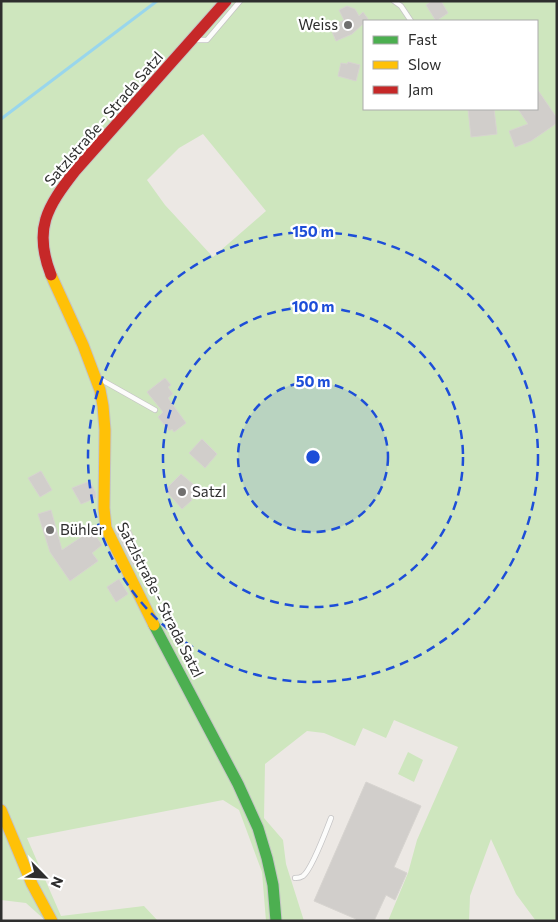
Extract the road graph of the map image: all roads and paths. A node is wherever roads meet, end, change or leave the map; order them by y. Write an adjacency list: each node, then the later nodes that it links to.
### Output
1 (226, 1): 5 (street, Satzlstraße - Strada Satzl)
2 (240, 1): 5 (lane, Satzlstraße - Strada Satzl)
3 (394, 1): 4 (lane)
4 (410, 20)
5 (192, 40): 6 (street, Satzlstraße - Strada Satzl)
6 (96, 377): 7 (lane); 12 (street, Satzlstraße - Strada Satzl)
7 (155, 410)
8 (1, 810): 11 (street)
9 (331, 818): 10 (lane)
10 (295, 878)
11 (52, 921)
12 (276, 921)

